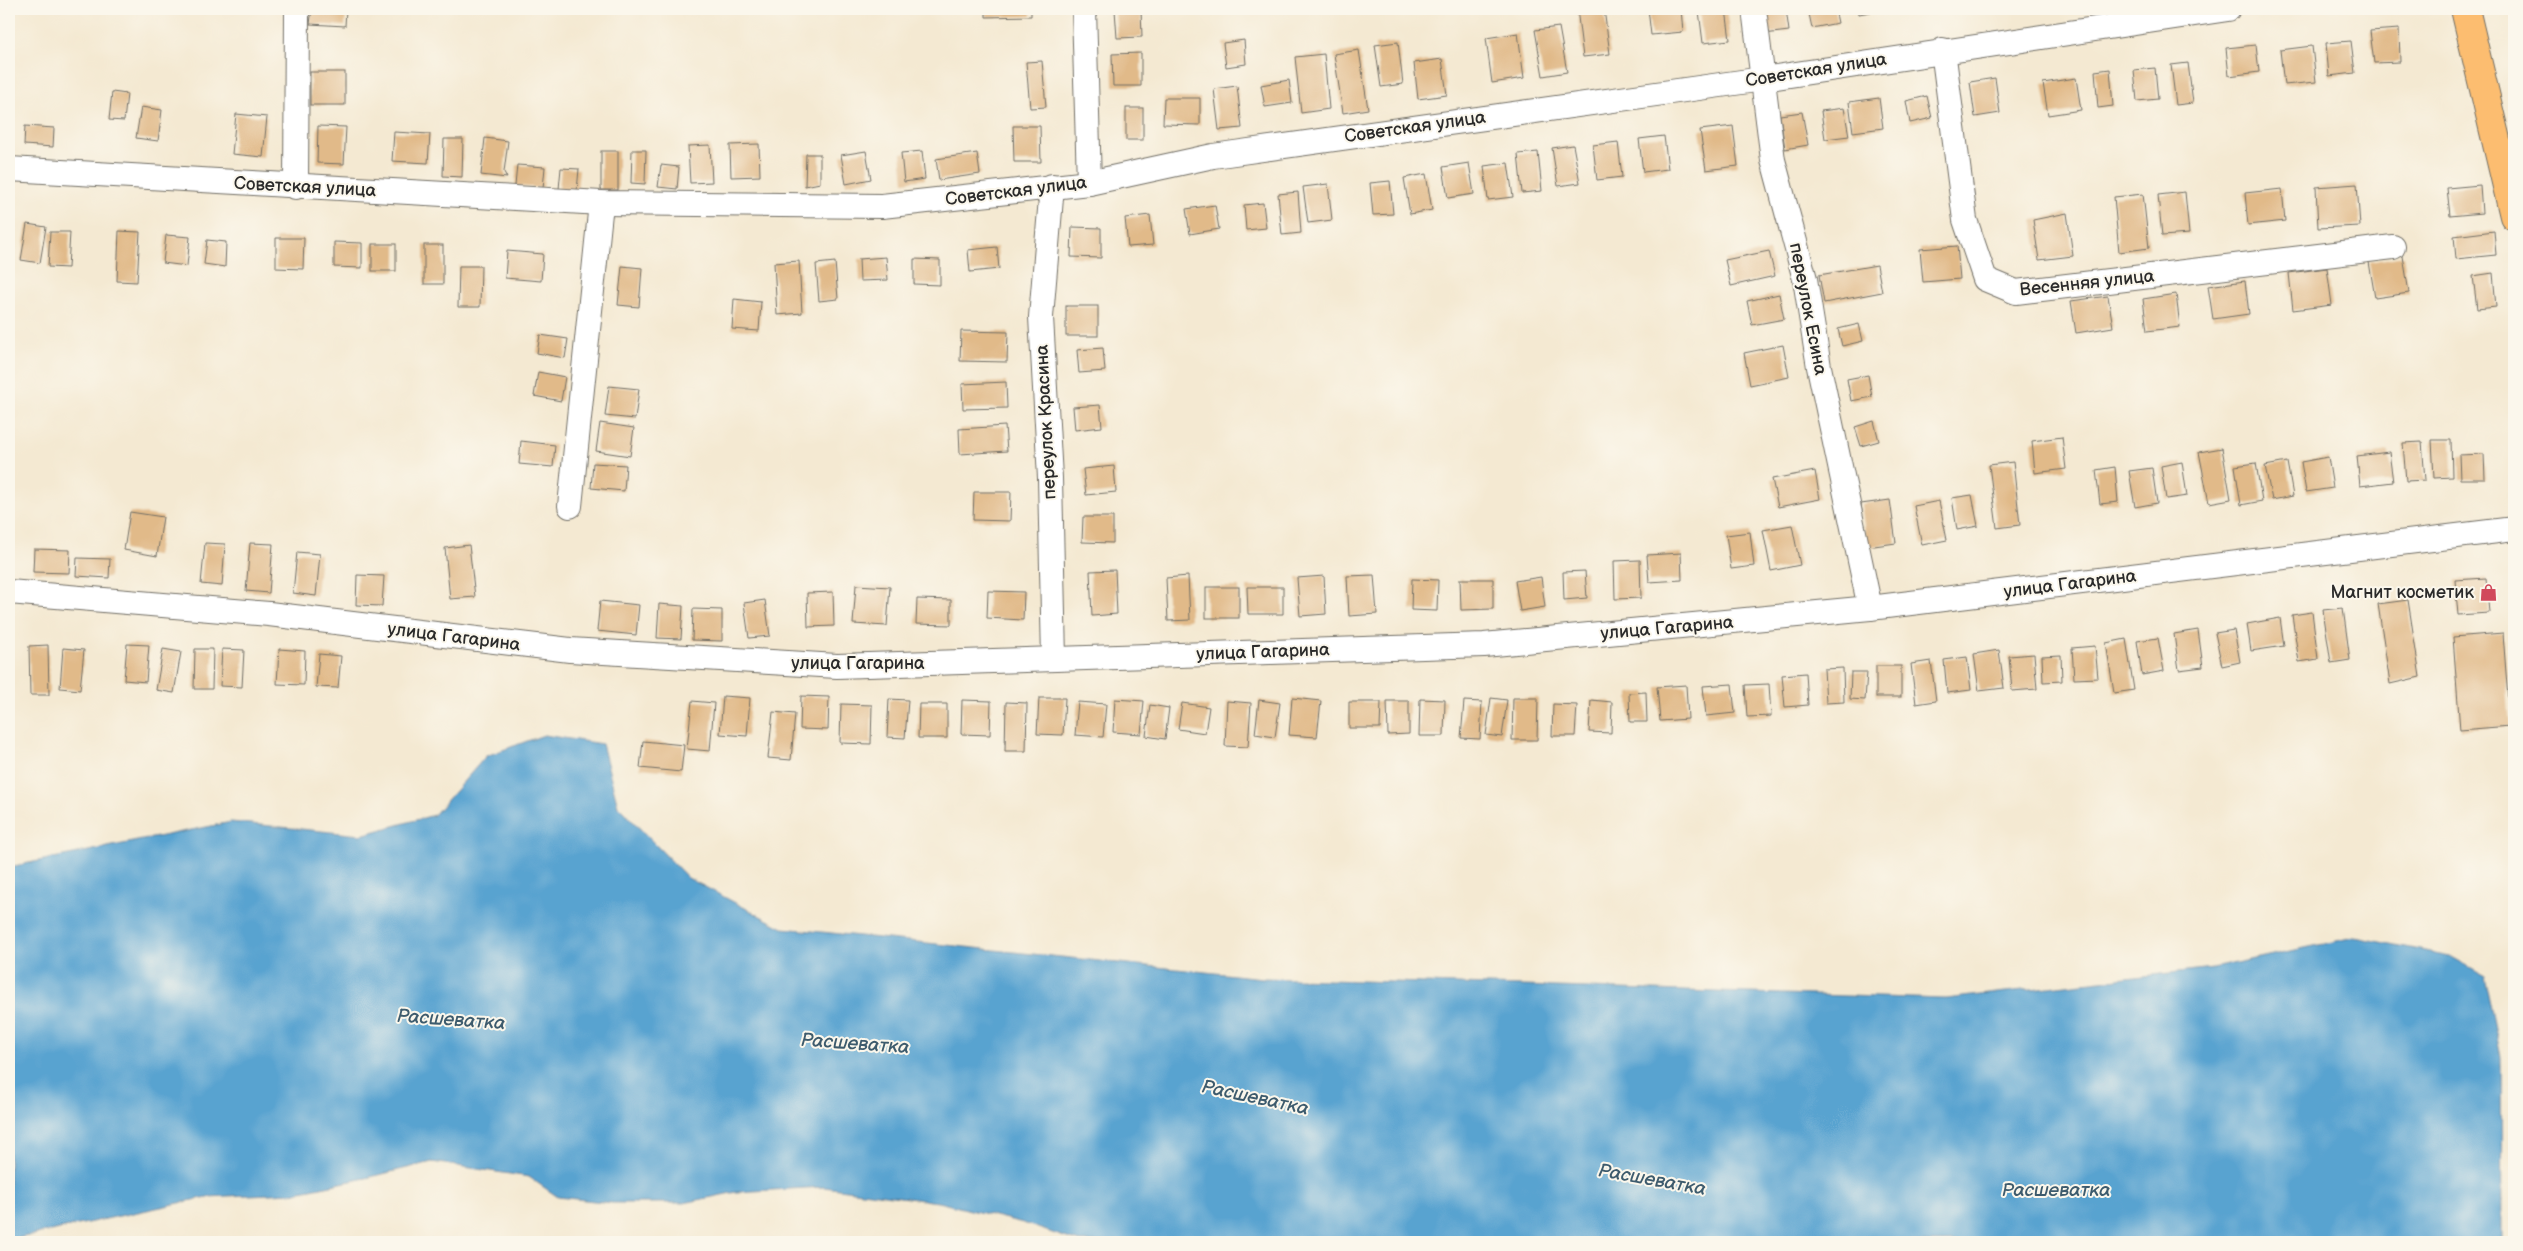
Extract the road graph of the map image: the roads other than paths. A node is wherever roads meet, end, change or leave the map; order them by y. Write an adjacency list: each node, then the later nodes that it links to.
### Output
1 (297, 9): 11 (street)
2 (1084, 9): 9 (street)
3 (1754, 9): 7 (street, переулок Есина)
4 (2228, 9): 6 (street, Советская улица)
5 (2465, 9): 13 (main road)
6 (1943, 50): 7 (street, Советская улица); 14 (street, Весенняя улица)
7 (1763, 79): 9 (street, Советская улица); 18 (street, переулок Есина)
8 (9, 169): 11 (street, Советская улица)
9 (1089, 183): 10 (street, Советская улица)
10 (1052, 186): 12 (street, Советская улица); 19 (street, переулок Красина)
11 (296, 187): 12 (street, Советская улица)
12 (601, 203): 15 (street)
13 (2514, 216)
14 (2393, 247)
15 (570, 506)
16 (2514, 529): 18 (street, улица Гагарина)
17 (9, 592): 19 (street, улица Гагарина)
18 (1870, 608): 19 (street, улица Гагарина)
19 (1054, 659)

